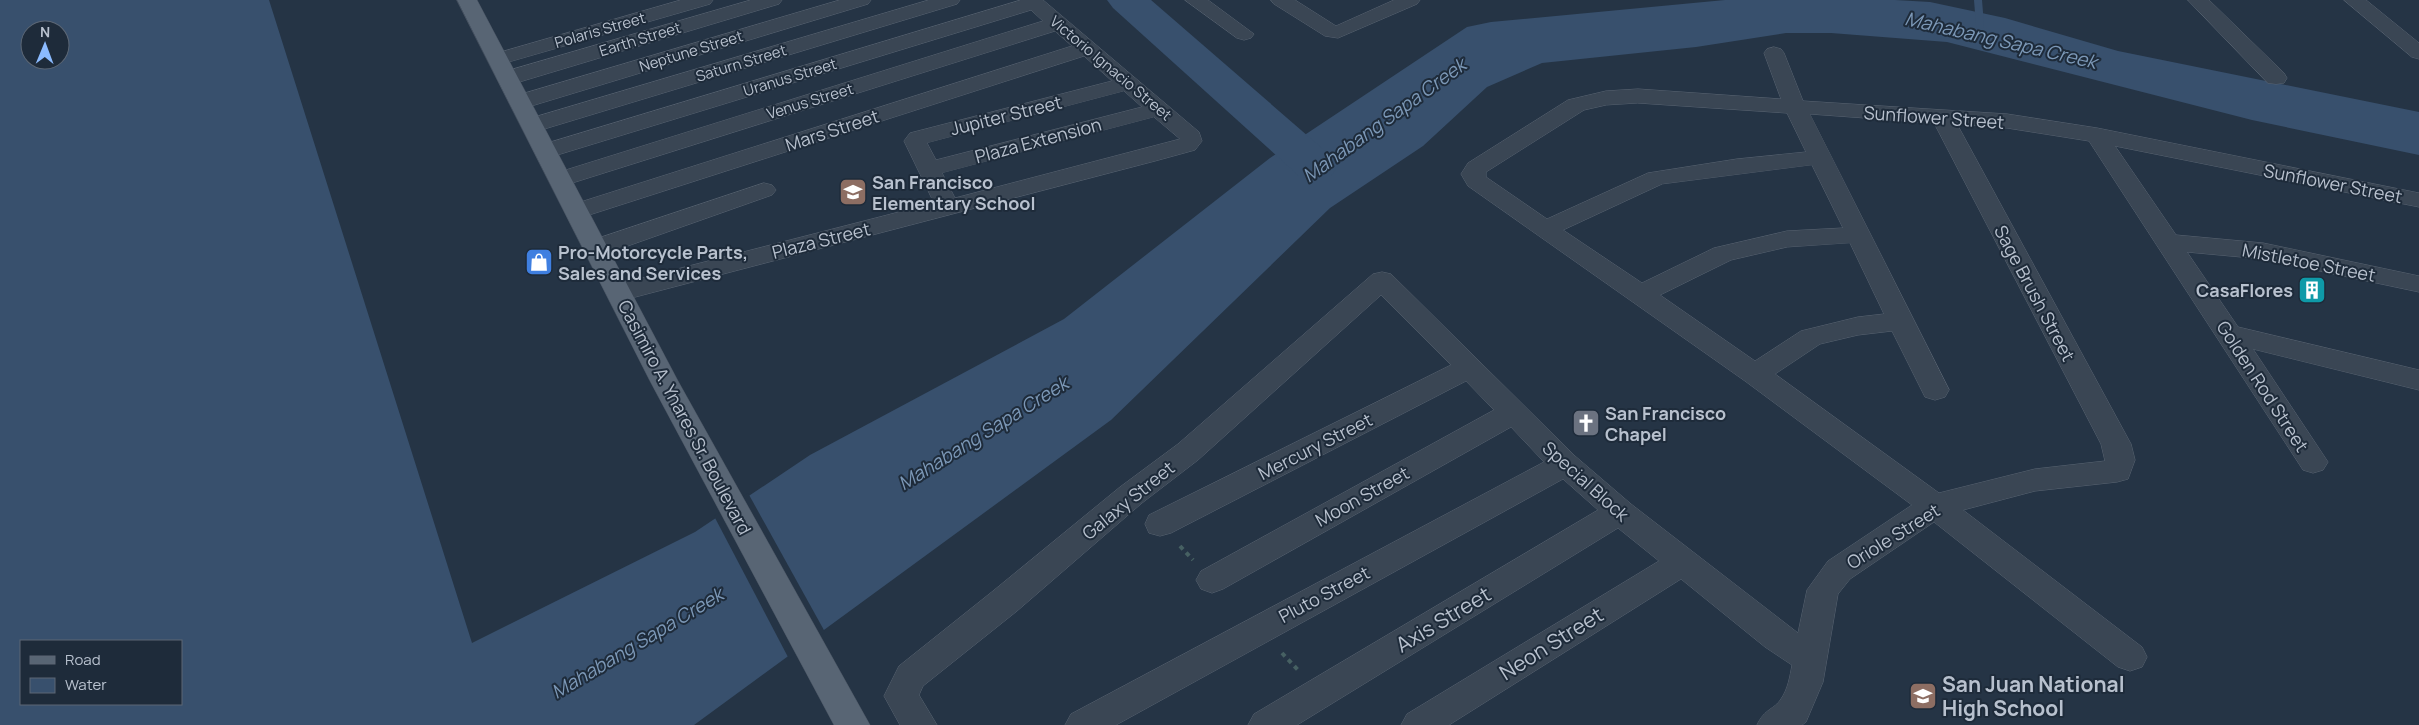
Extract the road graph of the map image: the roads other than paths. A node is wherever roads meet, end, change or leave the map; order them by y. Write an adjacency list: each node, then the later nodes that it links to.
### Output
1 (703, 0): 17 (street, Polaris Street)
2 (772, 0): 17 (street, Earth Street)
3 (861, 0): 20 (street, Neptune Street)
4 (950, 0): 24 (street, Saturn Street)
5 (1194, 0): 13 (street)
6 (1281, 0): 7 (street)
7 (1410, 0)
8 (2198, 0): 18 (street)
9 (2354, 0): 16 (street)
10 (471, 1): 17 (main road, Casimiro A. Ynares Sr. Boulevard)
11 (1033, 2): 12 (street, Victorio Ignacio Street); 27 (street, Uranus Street)
12 (1058, 23): 14 (street, Victorio Ignacio Street); 30 (street, Venus Street)
13 (1244, 34)
14 (1087, 48): 19 (street, Victorio Ignacio Street); 34 (street, Mars Street)
15 (1774, 53): 21 (street)
16 (2419, 53)
17 (503, 69): 20 (main road, Casimiro A. Ynares Sr. Boulevard)
18 (2276, 78)
19 (1128, 83): 22 (street, Victorio Ignacio Street); 29 (street, Jupiter Street)
20 (520, 102): 24 (main road, Casimiro A. Ynares Sr. Boulevard)
21 (1795, 107): 23 (street, Sunflower Street); 28 (street); 35 (street, Sunflower Street)
22 (1159, 109): 26 (street, Victorio Ignacio Street); 29 (street, Plaza Extension)
23 (1942, 117): 25 (street, Sunflower Street); 52 (street, Sage Brush Street)
24 (533, 126): 27 (main road, Casimiro A. Ynares Sr. Boulevard)
25 (2097, 135): 32 (street, Sunflower Street); 37 (street, Golden Rod Street)
26 (1191, 136): 33 (street, Plaza Street)
27 (546, 151): 30 (main road, Casimiro A. Ynares Sr. Boulevard)
28 (1820, 157): 35 (street); 36 (street)
29 (929, 169): 33 (street)
30 (561, 179): 34 (main road, Casimiro A. Ynares Sr. Boulevard)
31 (764, 190): 38 (street)
32 (2419, 200)
33 (948, 208): 41 (street, Plaza Street)
34 (578, 211): 38 (main road, Casimiro A. Ynares Sr. Boulevard)
35 (1545, 229): 42 (street)
36 (1859, 235): 42 (street); 43 (street)
37 (2169, 242): 40 (street, Mistletoe Street); 44 (street, Golden Rod Street)
38 (596, 248): 41 (main road, Casimiro A. Ynares Sr. Boulevard)
39 (1382, 280): 45 (street, Special Block); 61 (street, Galaxy Street)
40 (2419, 284)
41 (620, 292): 60 (main road, Casimiro A. Ynares Sr. Boulevard)
42 (1639, 295): 46 (street)
43 (1901, 321): 46 (street); 48 (street)
44 (2229, 334): 47 (street); 50 (street, Golden Rod Street)
45 (1470, 368): 49 (street, Special Block); 55 (street, Mercury Street)
46 (1755, 374): 53 (street)
47 (2419, 380)
48 (1935, 390)
49 (1512, 413): 51 (street, Special Block); 57 (street, Moon Street)
50 (2313, 462)
51 (1565, 464): 54 (street, Special Block); 62 (street, Pluto Street)
52 (2117, 471): 53 (street, Oriole Street)
53 (1935, 506): 58 (street); 59 (street, Oriole Street)
54 (1620, 512): 56 (street, Special Block); 63 (street, Axis Street)
55 (1160, 524)
56 (1684, 561): 59 (street, Special Block); 64 (street, Neon Street)
57 (1212, 580)
58 (2130, 657)
59 (1811, 659): 65 (street, Oriole Street)
60 (852, 725)
61 (919, 725)
62 (1083, 725)
63 (1266, 725)
64 (1419, 725)
65 (1775, 725)

